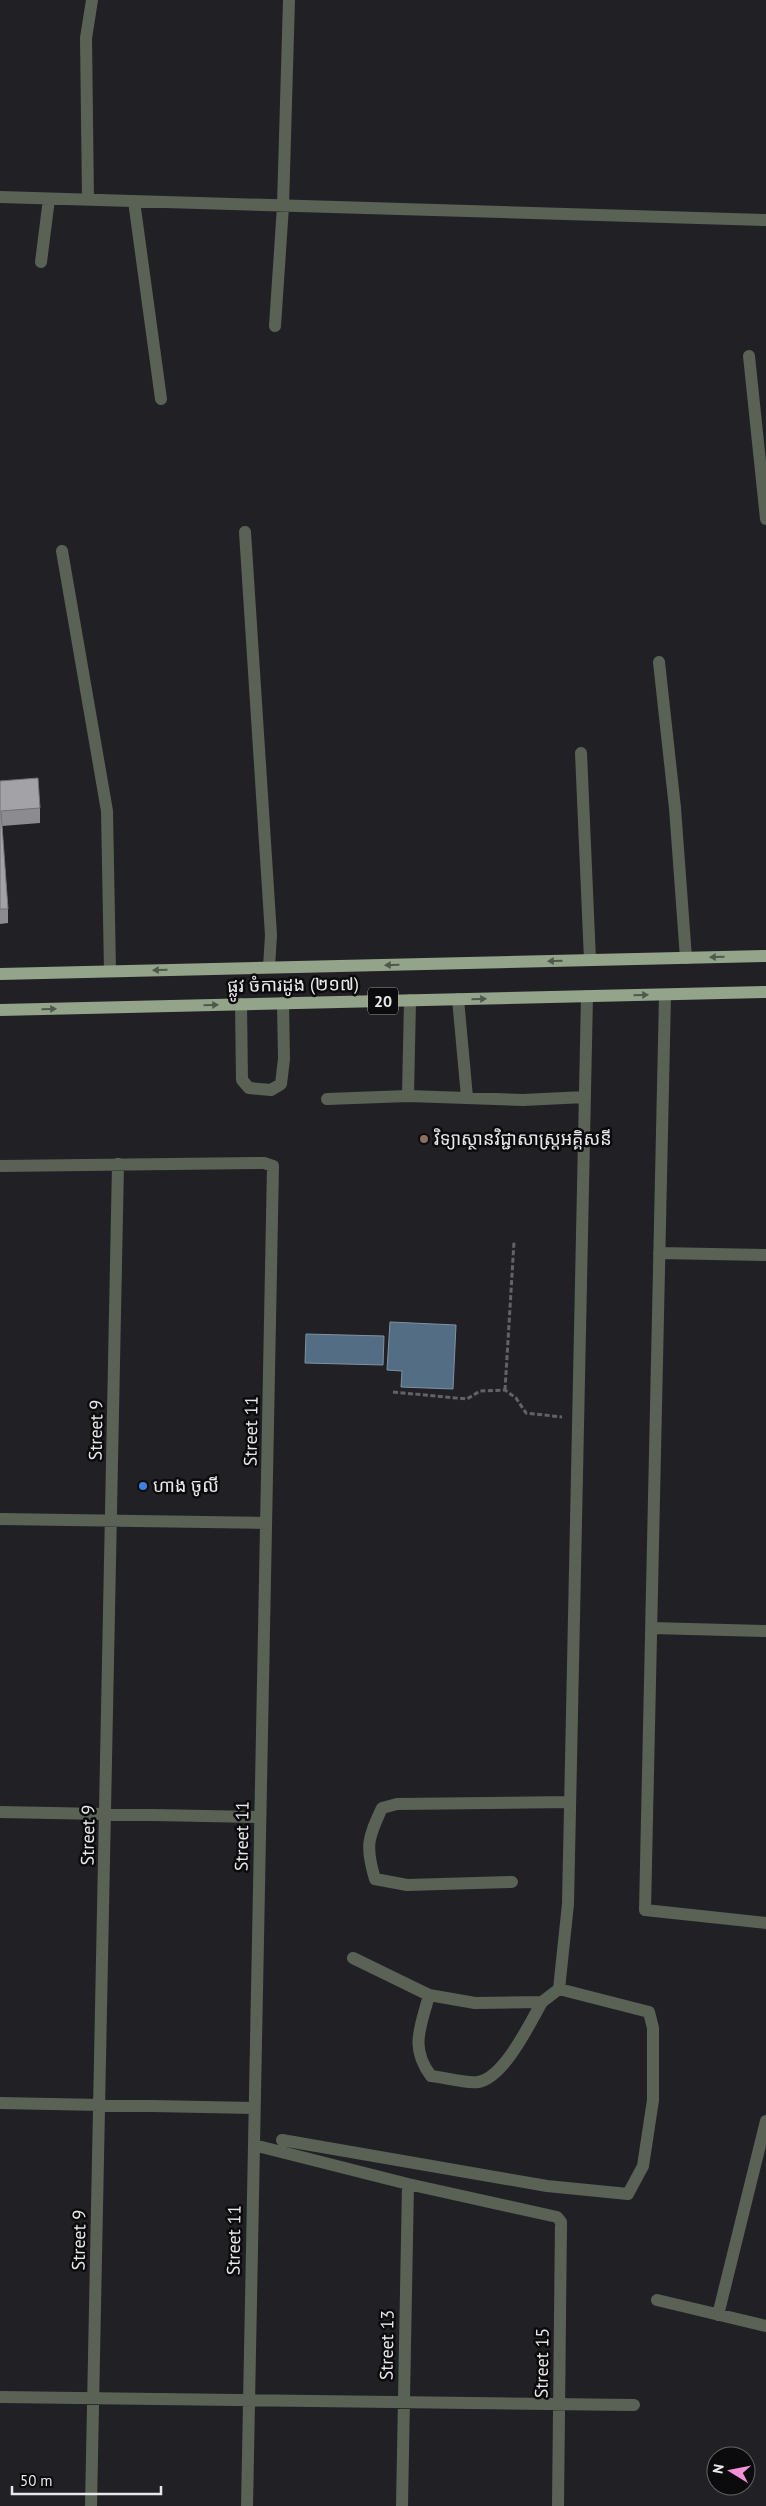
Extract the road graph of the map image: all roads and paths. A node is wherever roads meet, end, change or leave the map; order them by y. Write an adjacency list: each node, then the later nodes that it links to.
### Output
1 (92, 0): 5 (street)
2 (289, 0): 7 (street)
3 (0, 197): 4 (street)
4 (49, 199): 5 (street); 9 (street)
5 (88, 200): 6 (street)
6 (134, 202): 7 (street); 12 (street)
7 (283, 206): 8 (street); 10 (street)
8 (766, 220)
9 (41, 262)
10 (274, 326)
11 (749, 356): 13 (street)
12 (161, 399)
13 (766, 519)
14 (245, 532): 21 (street)
15 (62, 550): 22 (street)
16 (659, 662): 19 (street)
17 (581, 753): 20 (street)
18 (766, 956): 19 (main road, ផ្លូវ ចំការដូង (២១៧) / 20, one-way to 19)
19 (686, 958): 20 (main road, ផ្លូវ ចំការដូង (២១៧) / 20)
20 (590, 960): 21 (main road, ផ្លូវ ចំការដូង (២១៧) / 20, one-way to 21)
21 (269, 967): 22 (main road, ផ្លូវ ចំការដូង (២១៧) / 20, one-way to 22)
22 (110, 971): 23 (main road, ផ្លូវ ចំការដូង (២១៧) / 20)
23 (0, 974)
24 (766, 992): 25 (main road, ផ្លូវ ចំការដូង (២១៧) / 20)
25 (665, 994): 26 (main road, ផ្លូវ ចំការដូង (២១៧) / 20, one-way to 25); 39 (street)
26 (587, 996): 27 (main road, ផ្លូវ ចំការដូង (២១៧) / 20, one-way to 26); 34 (street)
27 (458, 999): 28 (main road, ផ្លូវ ចំការដូង (២១៧) / 20); 33 (street)
28 (410, 1000): 29 (main road, ផ្លូវ ចំការដូង (២១៧) / 20); 32 (street)
29 (282, 1003): 30 (main road, ផ្លូវ ចំការដូង (២១៧) / 20); 30 (street)
30 (241, 1004): 31 (main road, ផ្លូវ ចំការដូង (២១៧) / 20, one-way to 30)
31 (0, 1010)
32 (408, 1096): 33 (street); 35 (street)
33 (467, 1097): 34 (street)
34 (584, 1097): 43 (street)
35 (326, 1099)
36 (118, 1164): 37 (street); 45 (street, Street 9); 46 (street, Street 11)
37 (0, 1166)
38 (514, 1242): 41 (path)
39 (659, 1253): 40 (street); 47 (street)
40 (766, 1255)
41 (505, 1390): 42 (path); 43 (path)
42 (394, 1392)
43 (578, 1418): 49 (street)
44 (0, 1519): 45 (street)
45 (111, 1520): 46 (street); 51 (street, Street 9)
46 (266, 1523): 52 (street, Street 11)
47 (652, 1628): 48 (street); 54 (street)
48 (766, 1631)
49 (570, 1802): 53 (street); 56 (street)
50 (0, 1812): 51 (street)
51 (106, 1814): 52 (street); 60 (street, Street 9)
52 (260, 1817): 61 (street, Street 11)
53 (512, 1882)
54 (766, 1923)
55 (353, 1958): 57 (street)
56 (559, 1989): 58 (street); 63 (street)
57 (429, 1995): 58 (street); 58 (street)
58 (542, 2002)
59 (0, 2103): 60 (street)
60 (99, 2105): 61 (street); 70 (street, Street 9)
61 (254, 2108): 64 (street, Street 11)
62 (766, 2121): 67 (street)
63 (282, 2140)
64 (254, 2145): 65 (street); 71 (street, Street 11)
65 (408, 2184): 72 (street, Street 13); 73 (street, Street 15)
66 (656, 2300): 67 (street)
67 (718, 2315): 68 (street)
68 (766, 2326)
69 (0, 2396): 70 (street)
70 (93, 2397): 71 (street); 75 (street, Street 9)
71 (249, 2400): 72 (street); 76 (street, Street 11)
72 (404, 2402): 73 (street); 77 (street, Street 13)
73 (559, 2404): 74 (street); 78 (street, Street 15)
74 (634, 2405)
75 (91, 2506)
76 (246, 2506)
77 (402, 2506)
78 (558, 2506)

